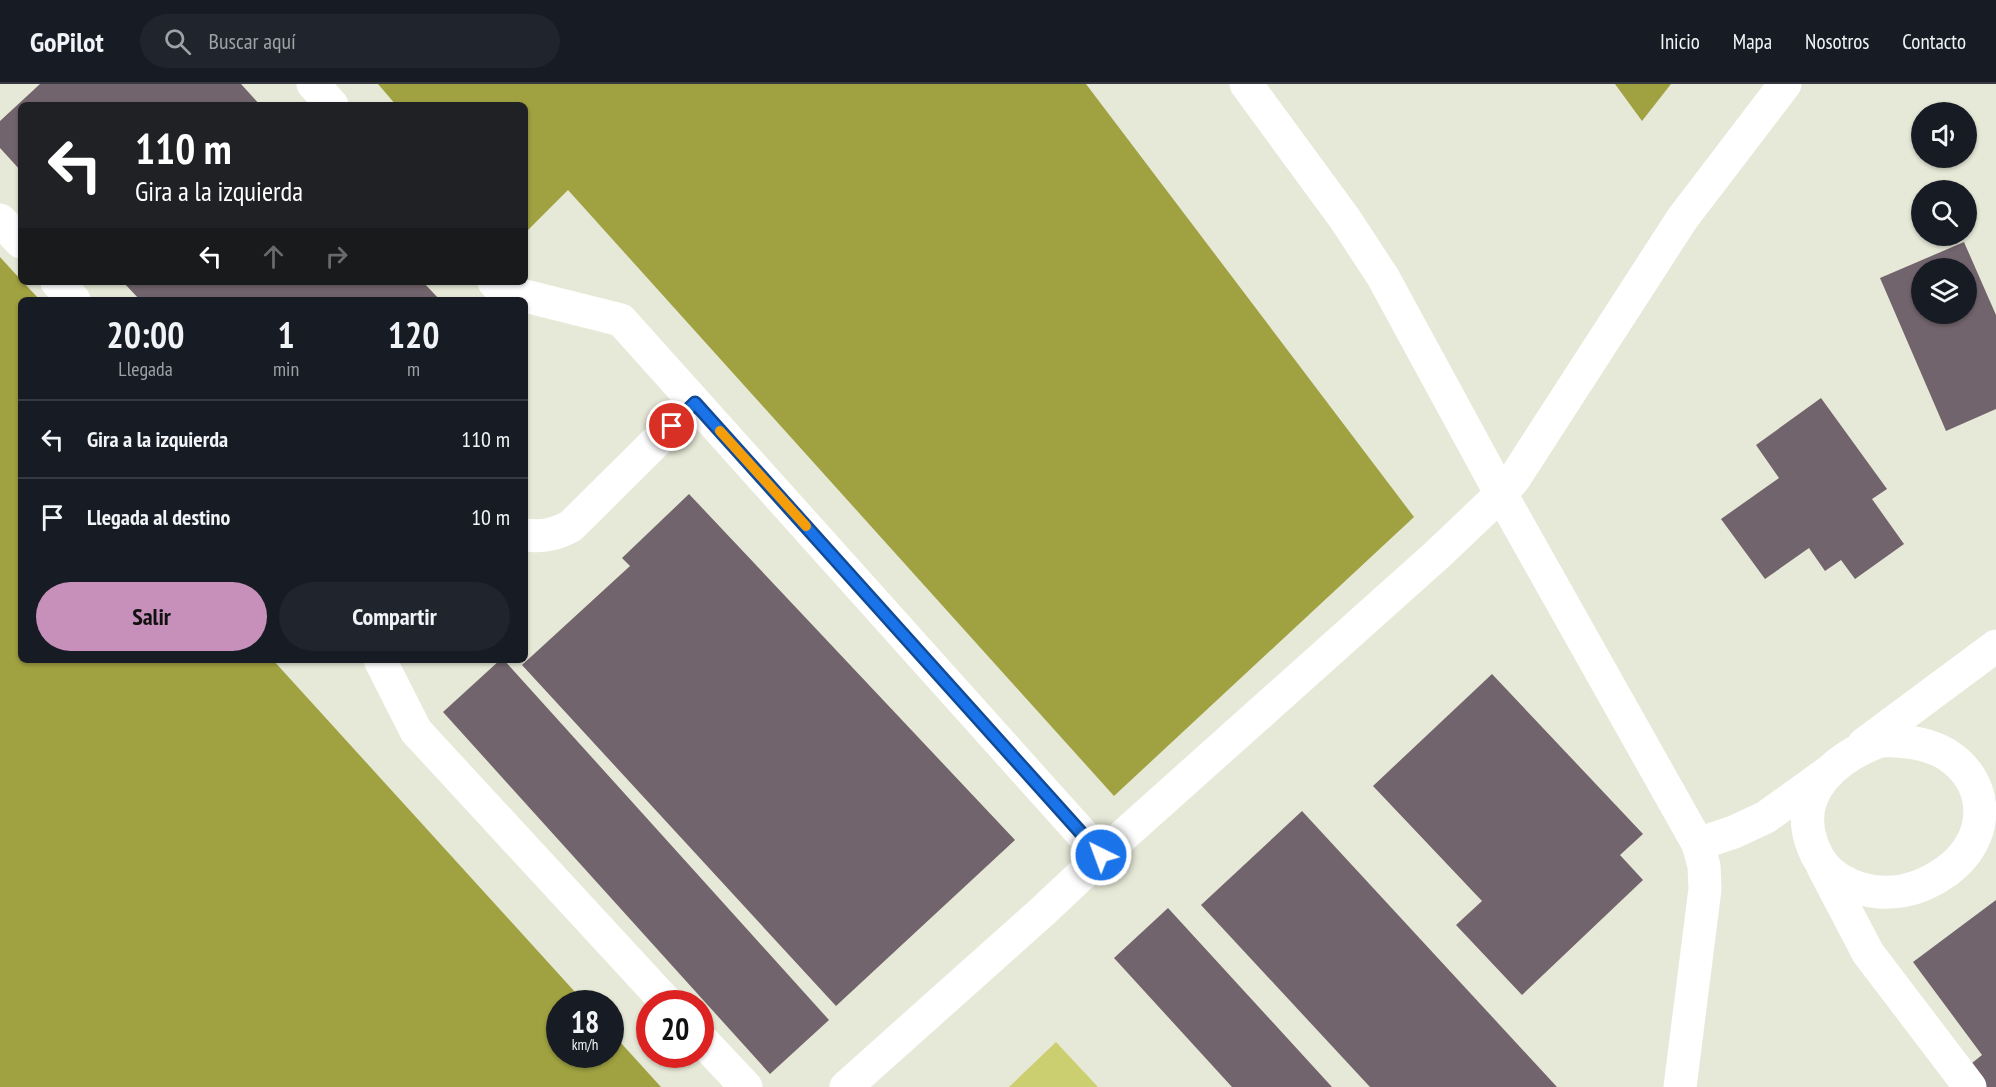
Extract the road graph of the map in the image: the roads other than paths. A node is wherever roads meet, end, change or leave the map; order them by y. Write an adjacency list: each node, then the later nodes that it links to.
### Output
1 (313, 84): 4 (street)
2 (1246, 84): 11 (street)
3 (1785, 84): 11 (street)
4 (329, 102)
5 (0, 220): 6 (street)
6 (18, 239)
7 (60, 285): 9 (street)
8 (497, 285): 10 (street)
9 (71, 297)
10 (695, 403): 12 (street); 20 (street)
11 (1501, 494): 18 (street); 20 (street)
12 (528, 535)
13 (1996, 646): 15 (street)
14 (382, 663): 21 (street)
15 (1834, 767): 16 (street); 18 (street); 19 (street)
16 (1972, 780): 17 (street); 19 (street)
17 (1996, 812)
18 (1698, 844): 25 (street)
19 (1815, 852): 26 (street)
20 (1101, 855): 24 (street)
21 (656, 990)
22 (714, 1053): 23 (street)
23 (746, 1087)
24 (846, 1087)
25 (1680, 1087)
26 (1970, 1087)

